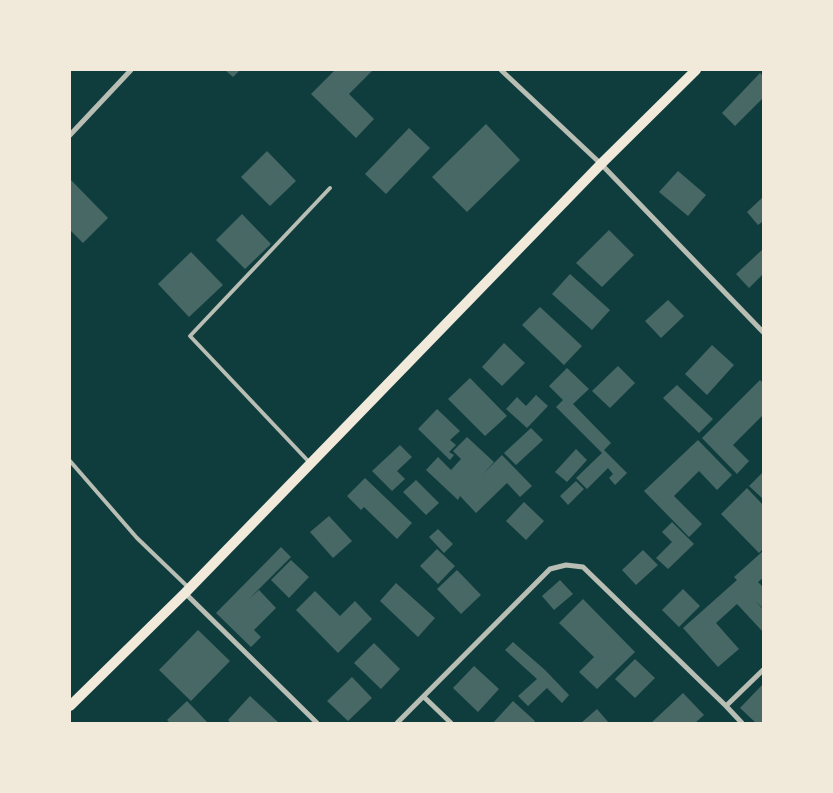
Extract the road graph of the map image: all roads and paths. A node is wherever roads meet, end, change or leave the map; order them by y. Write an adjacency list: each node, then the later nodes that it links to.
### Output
1 (131, 70): 4 (street)
2 (501, 70): 5 (street)
3 (696, 70): 5 (main road)
4 (70, 135)
5 (601, 164): 7 (street); 9 (main road)
6 (330, 188): 9 (lane)
7 (763, 332)
8 (70, 461): 10 (lane)
9 (310, 464): 10 (main road)
10 (187, 590): 13 (main road); 15 (street)
11 (763, 670): 14 (street)
12 (424, 697): 14 (street); 16 (street); 17 (street)
13 (70, 706)
14 (726, 706): 18 (street)
15 (317, 723)
16 (397, 723)
17 (451, 723)
18 (742, 723)

